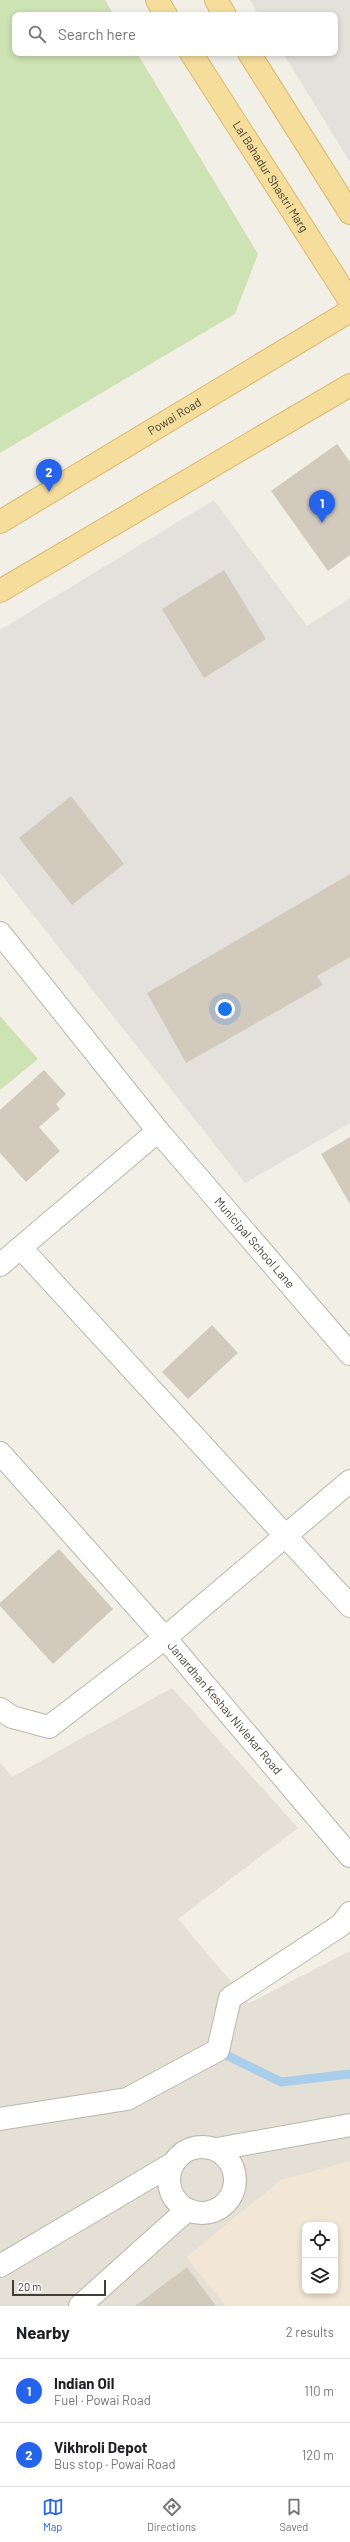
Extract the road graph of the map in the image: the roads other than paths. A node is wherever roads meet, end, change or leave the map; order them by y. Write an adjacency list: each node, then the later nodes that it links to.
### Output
1 (157, 0): 3 (main road)
2 (216, 0): 4 (main road)
3 (164, 12)
4 (223, 12)
5 (193, 56): 8 (main road, Lal Bahadur Shastri Marg)
6 (251, 56): 7 (main road)
7 (350, 213)
8 (350, 301)
9 (350, 311): 11 (main road, Powai Road)
10 (350, 385): 12 (main road)
11 (0, 522)
12 (0, 591)
13 (0, 932): 14 (street, Municipal School Lane)
14 (158, 1131): 15 (street); 17 (street, Municipal School Lane)
15 (21, 1248): 16 (street); 20 (street)
16 (0, 1265)
17 (350, 1354)
18 (0, 1453): 22 (street)
19 (350, 1481): 20 (street)
20 (284, 1535): 21 (street); 22 (street)
21 (350, 1606)
22 (165, 1638): 23 (street, Janardhan Keshav Nivlekar Road); 24 (street, Janardhan Keshav Nivlekar Road)
23 (0, 1709)
24 (350, 1856)
25 (350, 1913): 26 (street)
26 (0, 2119)
27 (350, 2124): 28 (street)
28 (217, 2149): 29 (street); 30 (street)
29 (172, 2164): 30 (street); 31 (street)
30 (187, 2210): 32 (street)
31 (0, 2266)
32 (80, 2306)

